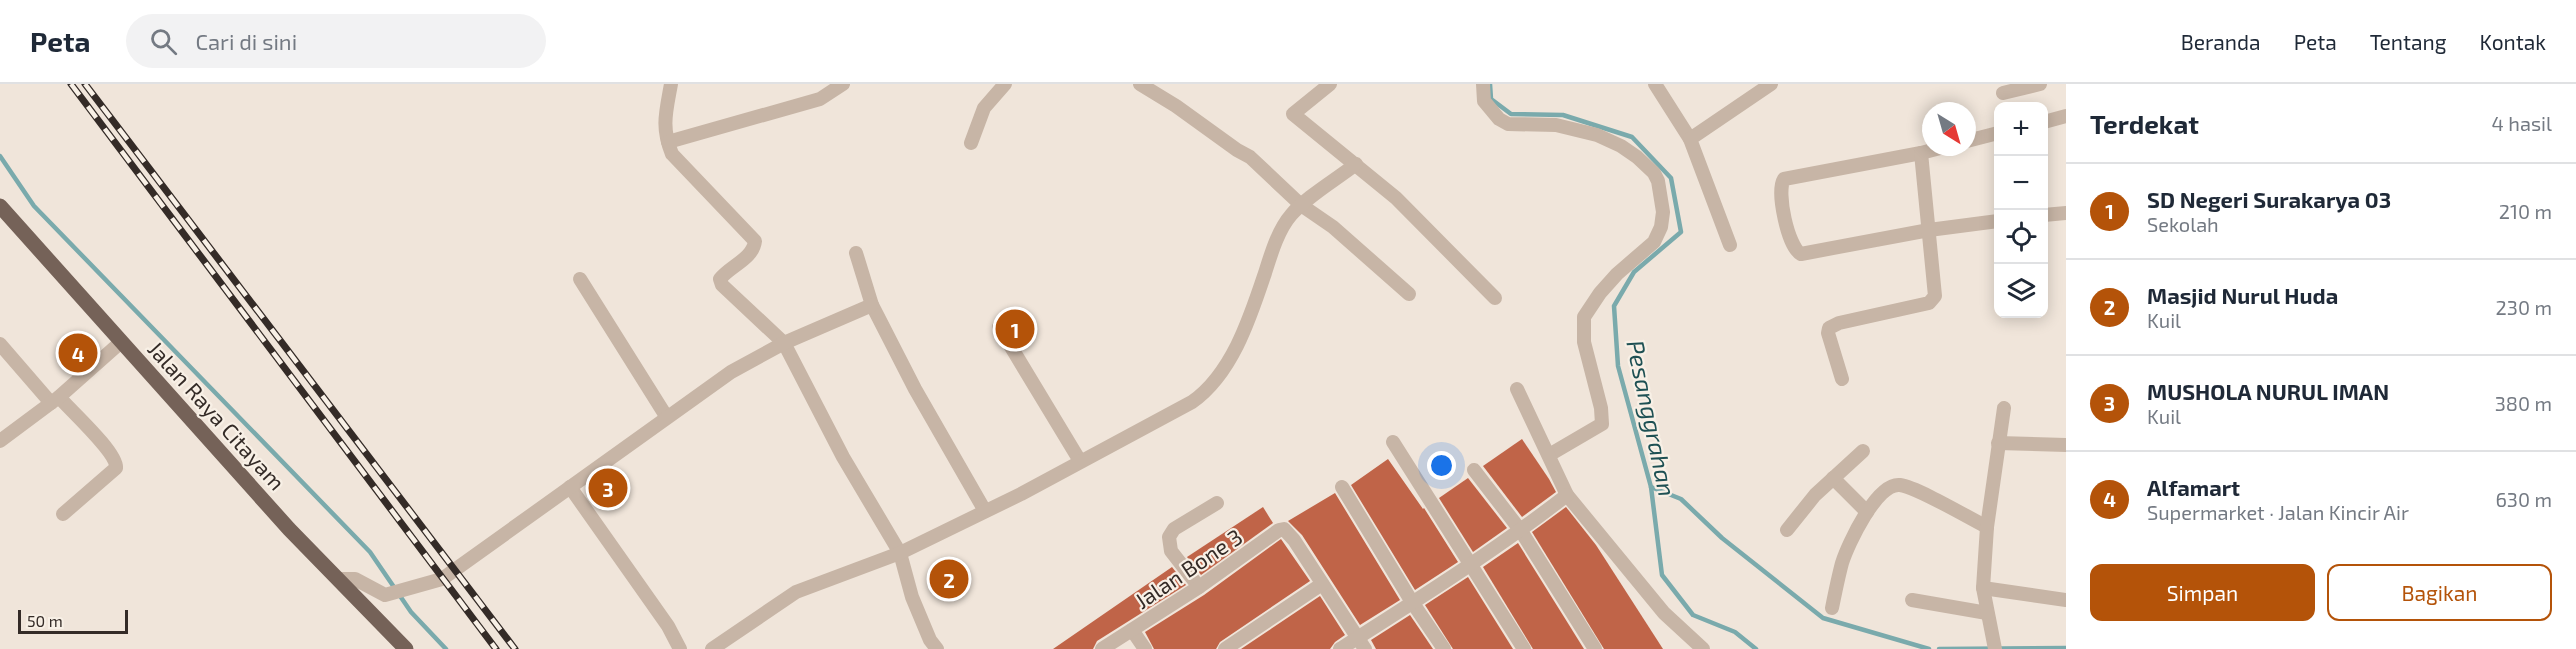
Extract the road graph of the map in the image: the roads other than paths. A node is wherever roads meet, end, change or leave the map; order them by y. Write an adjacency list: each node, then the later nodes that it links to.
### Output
1 (671, 84): 16 (street)
2 (843, 84): 16 (street)
3 (1005, 84): 17 (street)
4 (1140, 84): 20 (street)
5 (1328, 84): 19 (street)
6 (1483, 84): 46 (street)
7 (1655, 84): 14 (street)
8 (1771, 84): 14 (street)
9 (2040, 84): 10 (street)
10 (2003, 93)
11 (2066, 116): 12 (street)
12 (2048, 121)
13 (1994, 134): 15 (street)
14 (1690, 139): 26 (street)
15 (1976, 139)
16 (668, 142): 34 (street)
17 (971, 143)
18 (1921, 153): 25 (street); 25 (street)
19 (1356, 164): 20 (street); 30 (street)
20 (1301, 205): 29 (street); 47 (street)
21 (0, 206): 33 (main road, Jalan Raya Citayam)
22 (2066, 213): 23 (street)
23 (2048, 215)
24 (1994, 222): 25 (street)
25 (1929, 230): 36 (street)
26 (1730, 245)
27 (856, 253): 31 (street)
28 (580, 279): 40 (street)
29 (1409, 294)
30 (1495, 298)
31 (872, 305): 34 (street); 54 (street)
32 (999, 327): 47 (street)
33 (121, 342): 38 (street); 62 (main road, Jalan Raya Citayam)
34 (784, 343): 40 (street); 60 (street)
35 (2, 349): 38 (street)
36 (1842, 379)
37 (1517, 389): 46 (street)
38 (55, 400): 41 (street); 56 (street)
39 (2004, 408): 43 (street)
40 (666, 416): 50 (street)
41 (0, 441)
42 (1393, 442): 61 (street)
43 (1998, 443): 44 (street); 57 (street)
44 (2066, 445)
45 (1863, 451): 49 (street)
46 (1549, 455): 52 (street)
47 (1080, 461): 54 (street)
48 (1474, 470): 59 (street)
49 (1833, 478): 55 (street); 58 (street)
50 (570, 487): 62 (street); 76 (street)
51 (1342, 487): 68 (street)
52 (1567, 495): 59 (street); 85 (street)
53 (1217, 503): 64 (street)
54 (985, 511): 60 (street)
55 (1867, 512): 57 (street); 69 (street)
56 (63, 514)
57 (1987, 527): 65 (street)
58 (1787, 530)
59 (1521, 531): 61 (street); 84 (street)
60 (900, 553): 74 (street); 77 (street)
61 (1470, 566): 68 (street); 83 (street)
62 (339, 579): 75 (main road, Jalan Raya Citayam)
63 (1322, 584): 64 (street, Jalan Bone 3); 73 (street); 80 (street)
64 (1199, 587): 71 (street, Jalan Bone 3)
65 (1983, 588): 67 (street); 70 (street)
66 (1912, 600): 70 (street)
67 (2066, 600)
68 (1412, 602): 73 (street); 82 (street)
69 (1832, 608)
70 (1987, 613): 72 (street)
71 (1132, 630): 78 (street, Jalan Bone 3); 79 (street)
72 (1993, 642)
73 (1362, 643): 81 (street)
74 (716, 648)
75 (406, 649)
76 (680, 649)
77 (937, 649)
78 (1102, 649)
79 (1145, 649)
80 (1225, 649)
81 (1340, 649)
82 (1444, 649)
83 (1524, 649)
84 (1595, 649)
85 (1701, 649)

